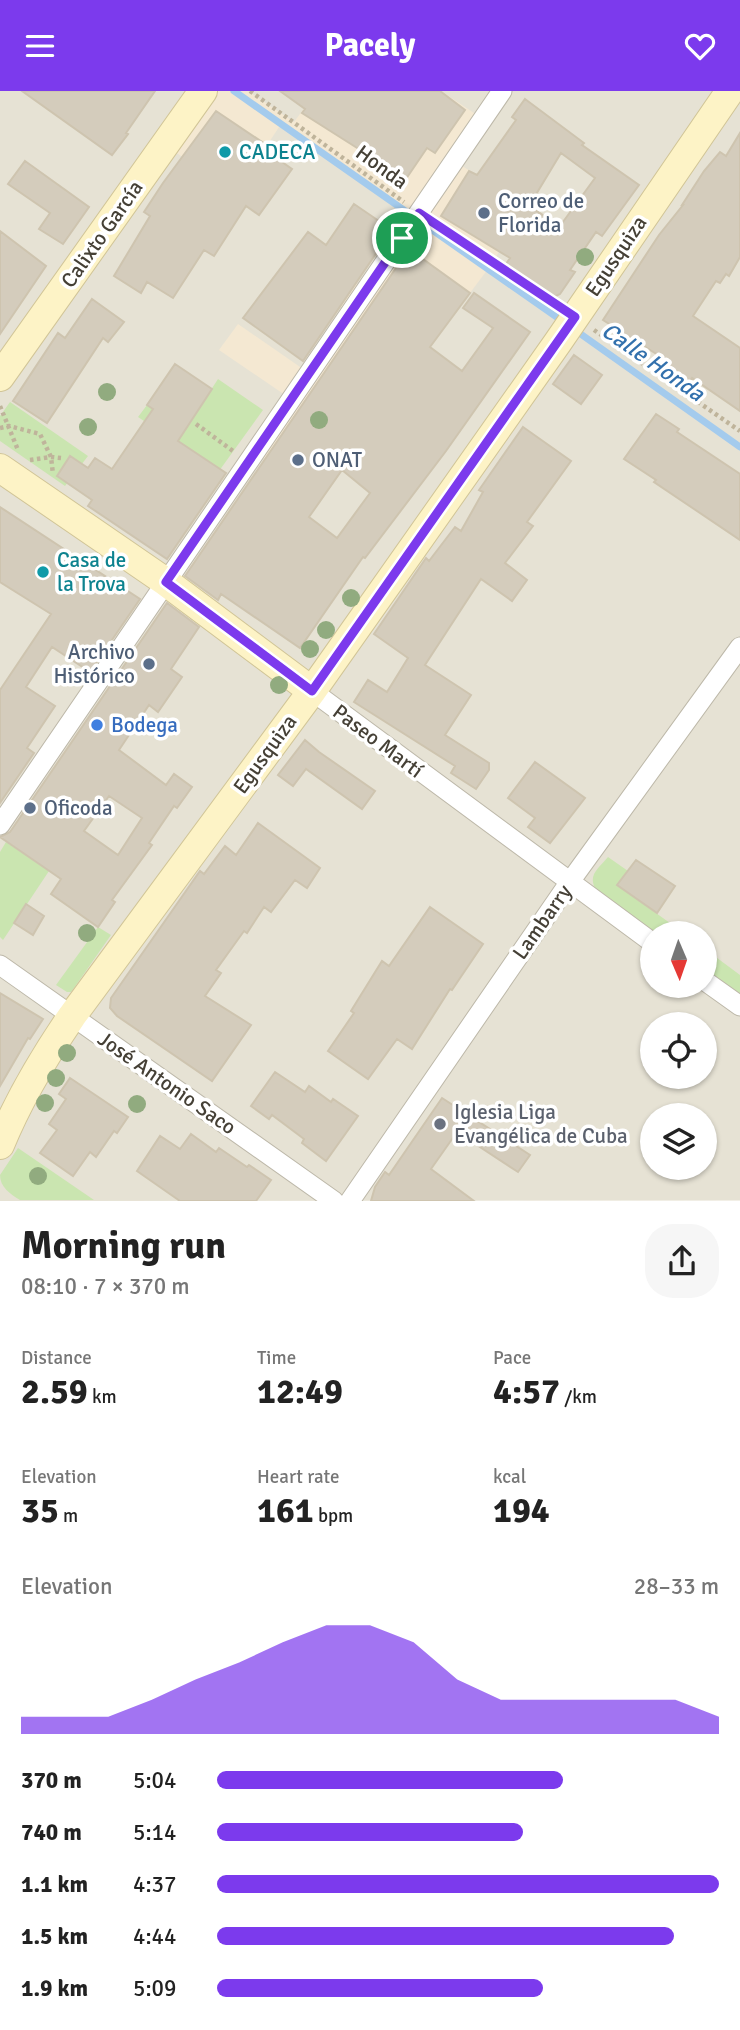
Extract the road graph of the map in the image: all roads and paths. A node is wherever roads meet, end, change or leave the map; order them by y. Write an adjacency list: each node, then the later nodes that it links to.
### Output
1 (250, 91): 5 (path, Honda)
2 (502, 91): 5 (street)
3 (730, 91): 6 (main road, Egusquiza)
4 (202, 93): 7 (main road, Calixto García)
5 (418, 214): 6 (path, Honda); 15 (street)
6 (575, 317): 12 (path, Honda); 20 (main road, Egusquiza)
7 (0, 377)
8 (0, 406): 10 (path)
9 (196, 424): 15 (path)
10 (9, 426): 11 (path); 13 (path); 13 (path)
11 (0, 428)
12 (740, 431)
13 (51, 457): 14 (path); 17 (path)
14 (61, 459)
15 (248, 462): 18 (street)
16 (0, 468): 17 (main road, Paseo Martí)
17 (56, 506): 18 (main road, Paseo Martí)
18 (166, 582): 20 (main road, Paseo Martí); 21 (street)
19 (740, 647): 22 (street, Lambarry)
20 (312, 691): 22 (street, Paseo Martí); 27 (main road, Egusquiza)
21 (0, 825)
22 (569, 883): 23 (street, Paseo Martí); 30 (street, Lambarry)
23 (640, 934)
24 (0, 965): 27 (street, José Antonio Saco)
25 (718, 990): 26 (street)
26 (740, 1006)
27 (72, 1016): 28 (main road, Egusquiza); 29 (street, José Antonio Saco)
28 (0, 1145)
29 (334, 1201)
30 (349, 1201)

